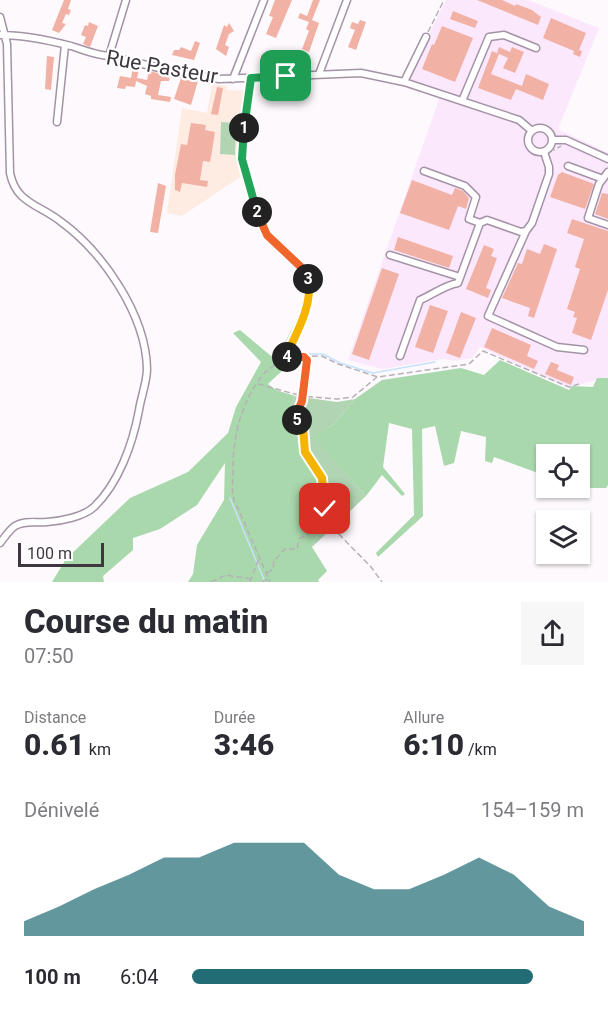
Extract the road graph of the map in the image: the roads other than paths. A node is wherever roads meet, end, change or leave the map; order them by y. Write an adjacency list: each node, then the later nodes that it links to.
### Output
1 (126, 0): 9 (street)
2 (264, 0): 12 (street)
3 (347, 0): 10 (street)
4 (0, 17): 5 (street)
5 (2, 35): 7 (street, Rue Pasteur); 32 (street)
6 (426, 37): 13 (street)
7 (65, 45): 9 (street, Rue Pasteur); 15 (street)
8 (536, 48): 14 (street)
9 (109, 56): 12 (street, Rue Pasteur)
10 (319, 74): 11 (street, Rue Pasteur); 13 (street, Rue Pasteur)
11 (251, 78): 12 (street, Rue Pasteur); 23 (street)
12 (233, 79)
13 (404, 82): 14 (street, Rue Pasteur)
14 (462, 101): 16 (street, Rue Pasteur)
15 (57, 122)
16 (532, 131): 17 (street); 18 (street)
17 (552, 140): 18 (street); 19 (street)
18 (546, 150): 27 (street)
19 (608, 159)
20 (568, 166): 24 (street)
21 (424, 171): 25 (street)
22 (608, 172): 24 (street)
23 (246, 176)
24 (603, 179): 26 (street)
25 (480, 224): 27 (street); 29 (street)
26 (608, 225)
27 (526, 231): 30 (street)
28 (390, 255): 29 (street)
29 (459, 280): 31 (street)
30 (584, 350)
31 (400, 356)
32 (0, 543)

